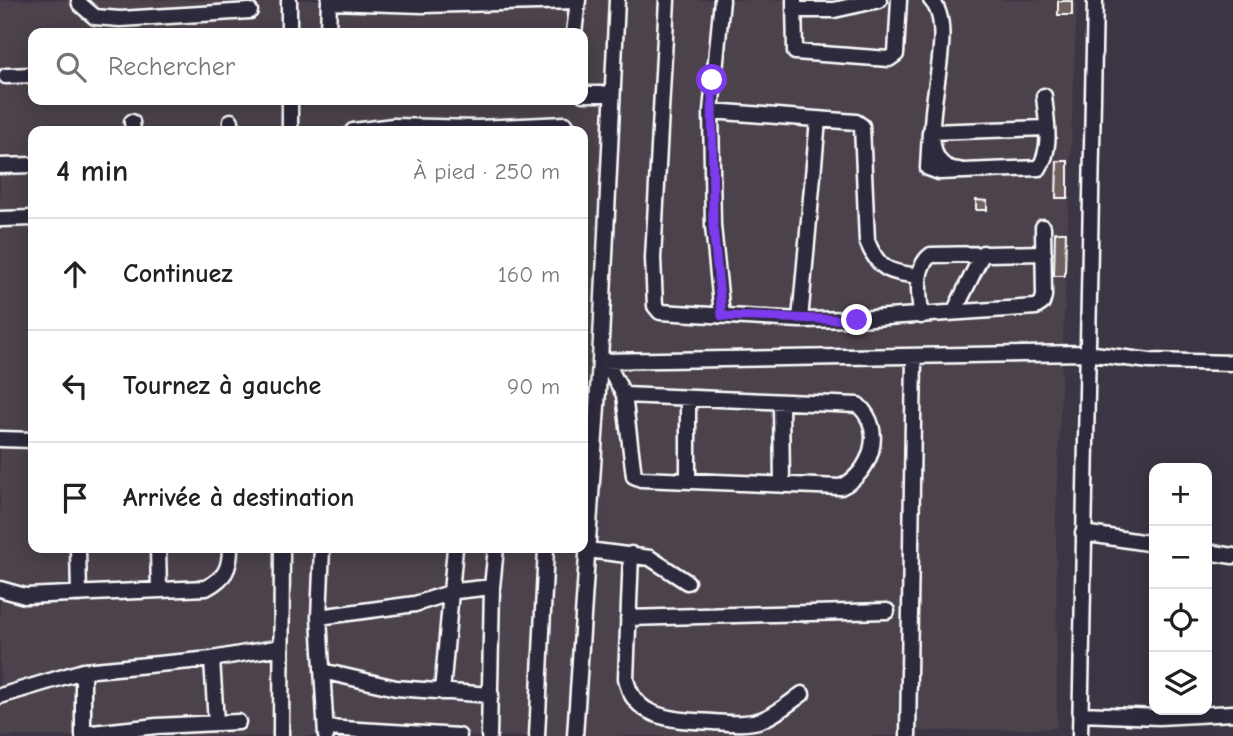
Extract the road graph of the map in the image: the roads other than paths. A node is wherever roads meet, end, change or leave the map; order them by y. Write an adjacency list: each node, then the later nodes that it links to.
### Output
1 (79, 0): 14 (street)
2 (289, 0): 16 (street)
3 (617, 0): 22 (street)
4 (667, 0): 39 (street)
5 (722, 0): 25 (street)
6 (879, 0): 13 (street)
7 (899, 0): 12 (street)
8 (931, 0): 29 (street)
9 (1095, 0): 42 (street)
10 (329, 1): 11 (street); 17 (street)
11 (578, 1): 18 (street)
12 (794, 5): 13 (street)
13 (836, 5)
14 (215, 6): 15 (street)
15 (250, 11)
16 (289, 28)
17 (328, 28)
18 (575, 28)
19 (28, 75): 20 (street)
20 (6, 76)
21 (588, 94): 22 (street)
22 (611, 94): 44 (street)
23 (1044, 96): 28 (street)
24 (290, 105): 27 (street)
25 (710, 111): 26 (street); 39 (street)
26 (818, 120): 37 (street); 41 (street)
27 (290, 126)
28 (1047, 128): 29 (street); 29 (street)
29 (930, 132)
30 (28, 165): 31 (street)
31 (0, 166)
32 (28, 218): 33 (street)
33 (0, 219)
34 (1043, 227): 36 (street)
35 (983, 253): 36 (street); 37 (street); 38 (street)
36 (1044, 253): 38 (street)
37 (919, 276): 40 (street)
38 (955, 310): 40 (street)
39 (722, 316): 41 (street)
40 (921, 316): 41 (street)
41 (800, 320)
42 (1086, 353): 43 (street); 45 (street); 53 (street)
43 (914, 358): 44 (street); 96 (street)
44 (603, 360): 46 (street); 55 (street)
45 (1233, 363)
46 (624, 394): 47 (street); 51 (street)
47 (688, 398): 48 (street); 51 (street)
48 (781, 402): 52 (street); 52 (street)
49 (0, 439): 50 (street)
50 (28, 440)
51 (688, 481): 52 (street)
52 (782, 485)
53 (1083, 533): 54 (street); 86 (street)
54 (1149, 543)
55 (588, 550): 66 (street)
56 (78, 553): 73 (street)
57 (158, 553): 71 (street)
58 (230, 553): 71 (street)
59 (282, 553): 77 (street)
60 (322, 553): 75 (street)
61 (455, 553): 72 (street)
62 (495, 553): 69 (street)
63 (545, 553): 94 (street)
64 (588, 553): 95 (street)
65 (1212, 553): 67 (street)
66 (631, 554): 68 (street); 76 (street)
67 (1233, 556)
68 (687, 582)
69 (492, 587): 72 (street); 83 (street)
70 (0, 589): 73 (street)
71 (159, 590): 73 (street)
72 (451, 593): 75 (street); 81 (street)
73 (79, 594)
74 (887, 611): 76 (street)
75 (319, 618): 80 (street)
76 (628, 618): 82 (street)
77 (281, 647): 78 (street); 91 (street)
78 (212, 659): 79 (street); 87 (street)
79 (83, 671): 84 (street); 90 (street)
80 (322, 671): 81 (street); 89 (street)
81 (442, 692): 83 (street)
82 (802, 694)
83 (491, 695): 93 (street)
84 (0, 696)
85 (1233, 713): 86 (street)
86 (1080, 714): 97 (street)
87 (216, 723): 88 (street); 90 (street)
88 (238, 723)
89 (326, 732): 92 (street)
90 (83, 735)
91 (281, 736)
92 (458, 736)
93 (489, 736)
94 (537, 736)
95 (575, 736)
96 (908, 736)
97 (1080, 736)

